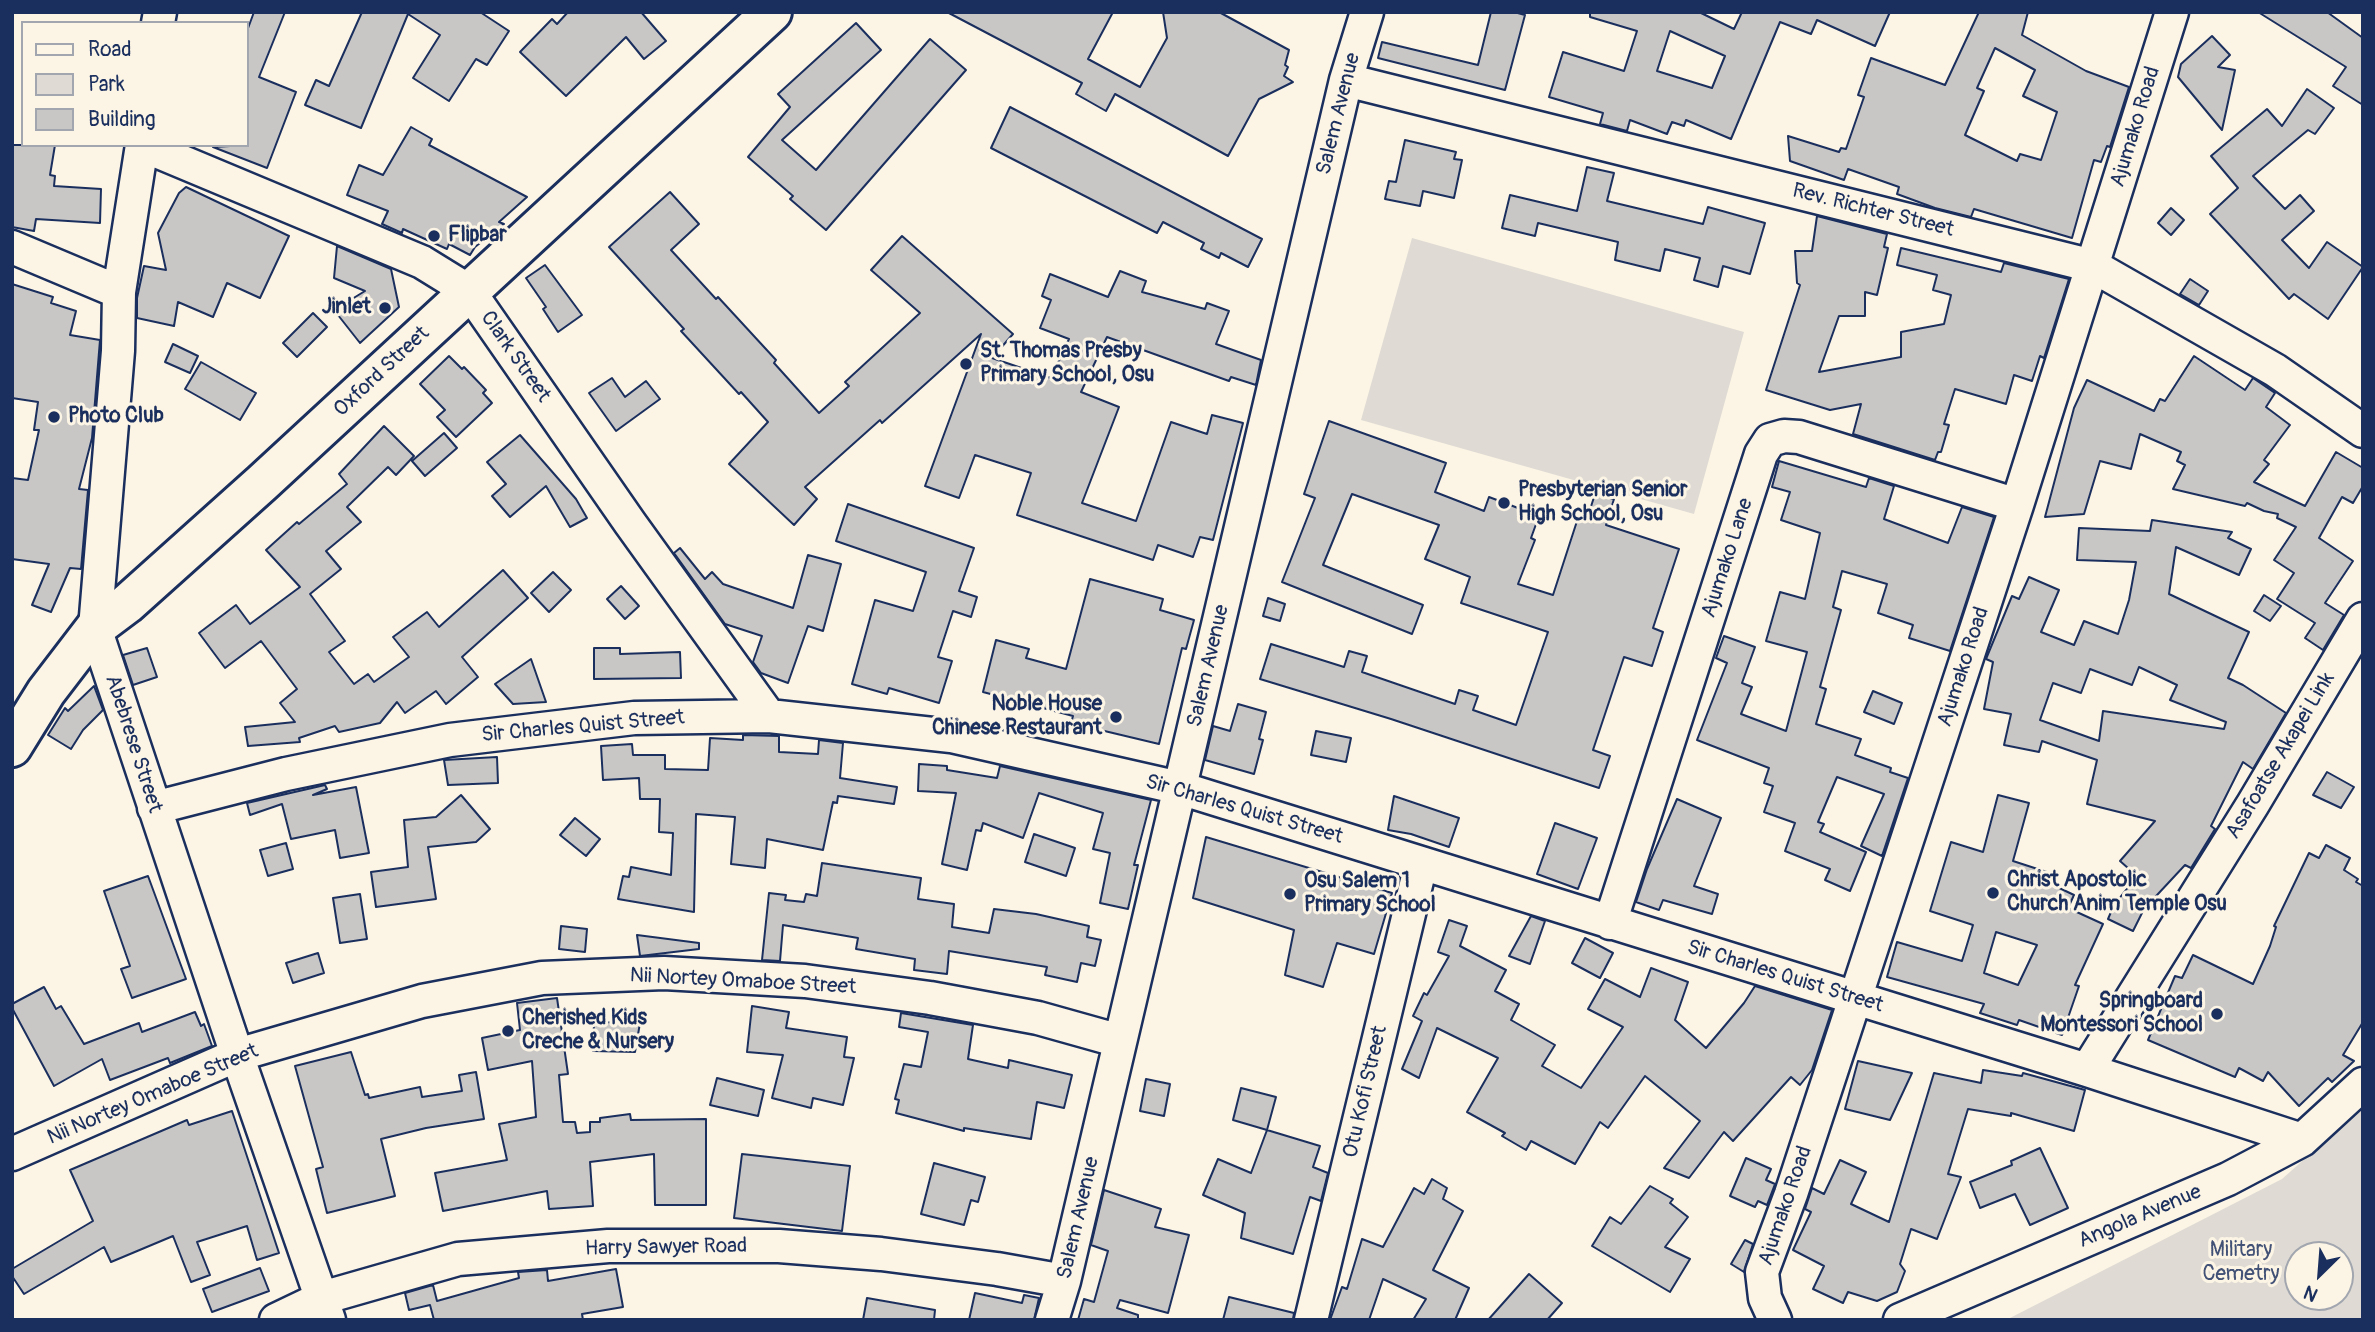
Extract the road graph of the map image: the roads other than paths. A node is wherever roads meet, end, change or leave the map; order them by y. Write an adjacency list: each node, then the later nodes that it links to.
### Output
1 (772, 12): 9 (main road, Oxford Street)
2 (1367, 12): 4 (street, Salem Avenue)
3 (2172, 12): 8 (street, Ajumako Road)
4 (1346, 80): 8 (street, Rev. Richter Street); 17 (street, Salem Avenue)
5 (142, 147): 10 (street, Abebrese Street)
6 (147, 147): 9 (street, Clark Street)
7 (12, 247): 10 (street)
8 (2093, 266): 11 (street, Rev. Richter Street); 12 (street, Ajumako Road)
9 (470, 291): 14 (main road, Oxford Street); 15 (street, Clark Street)
10 (119, 292): 14 (street, Abebrese Street)
11 (2363, 430)
12 (2017, 505): 20 (street, Ajumako Lane); 21 (street, Ajumako Road)
13 (2363, 620): 24 (street, Asafoatse Akapei Link)
14 (95, 628): 16 (main road, Oxford Street); 18 (street, Abebrese Street)
15 (769, 716): 17 (street, Sir Charles Quist Street); 18 (street, Sir Charles Quist Street)
16 (12, 747)
17 (1180, 788): 19 (street, Sir Charles Quist Street); 22 (street, Salem Avenue)
18 (154, 808): 23 (street, Abebrese Street)
19 (1420, 864): 20 (street, Sir Charles Quist Street); 32 (street, Otu Kofi Street)
20 (1610, 923): 21 (street, Sir Charles Quist Street)
21 (1855, 999): 24 (street, Sir Charles Quist Street); 33 (street, Ajumako Road)
22 (1120, 1041): 23 (street, Nii Nortey Omaboe Street); 28 (street, Salem Avenue)
23 (236, 1055): 27 (street, Nii Nortey Omaboe Street); 29 (street, Abebrese Street)
24 (2087, 1070): 26 (street, Sir Charles Quist Street)
25 (2363, 1084): 26 (street, Angola Avenue)
26 (2302, 1140): 34 (street, Angola Avenue)
27 (12, 1154)
28 (1064, 1282): 29 (street, Harry Sawyer Road); 31 (street, Salem Avenue)
29 (325, 1309): 30 (street, Harry Sawyer Road)
30 (276, 1320)
31 (1052, 1320)
32 (1311, 1320)
33 (1775, 1320)
34 (1900, 1320)

